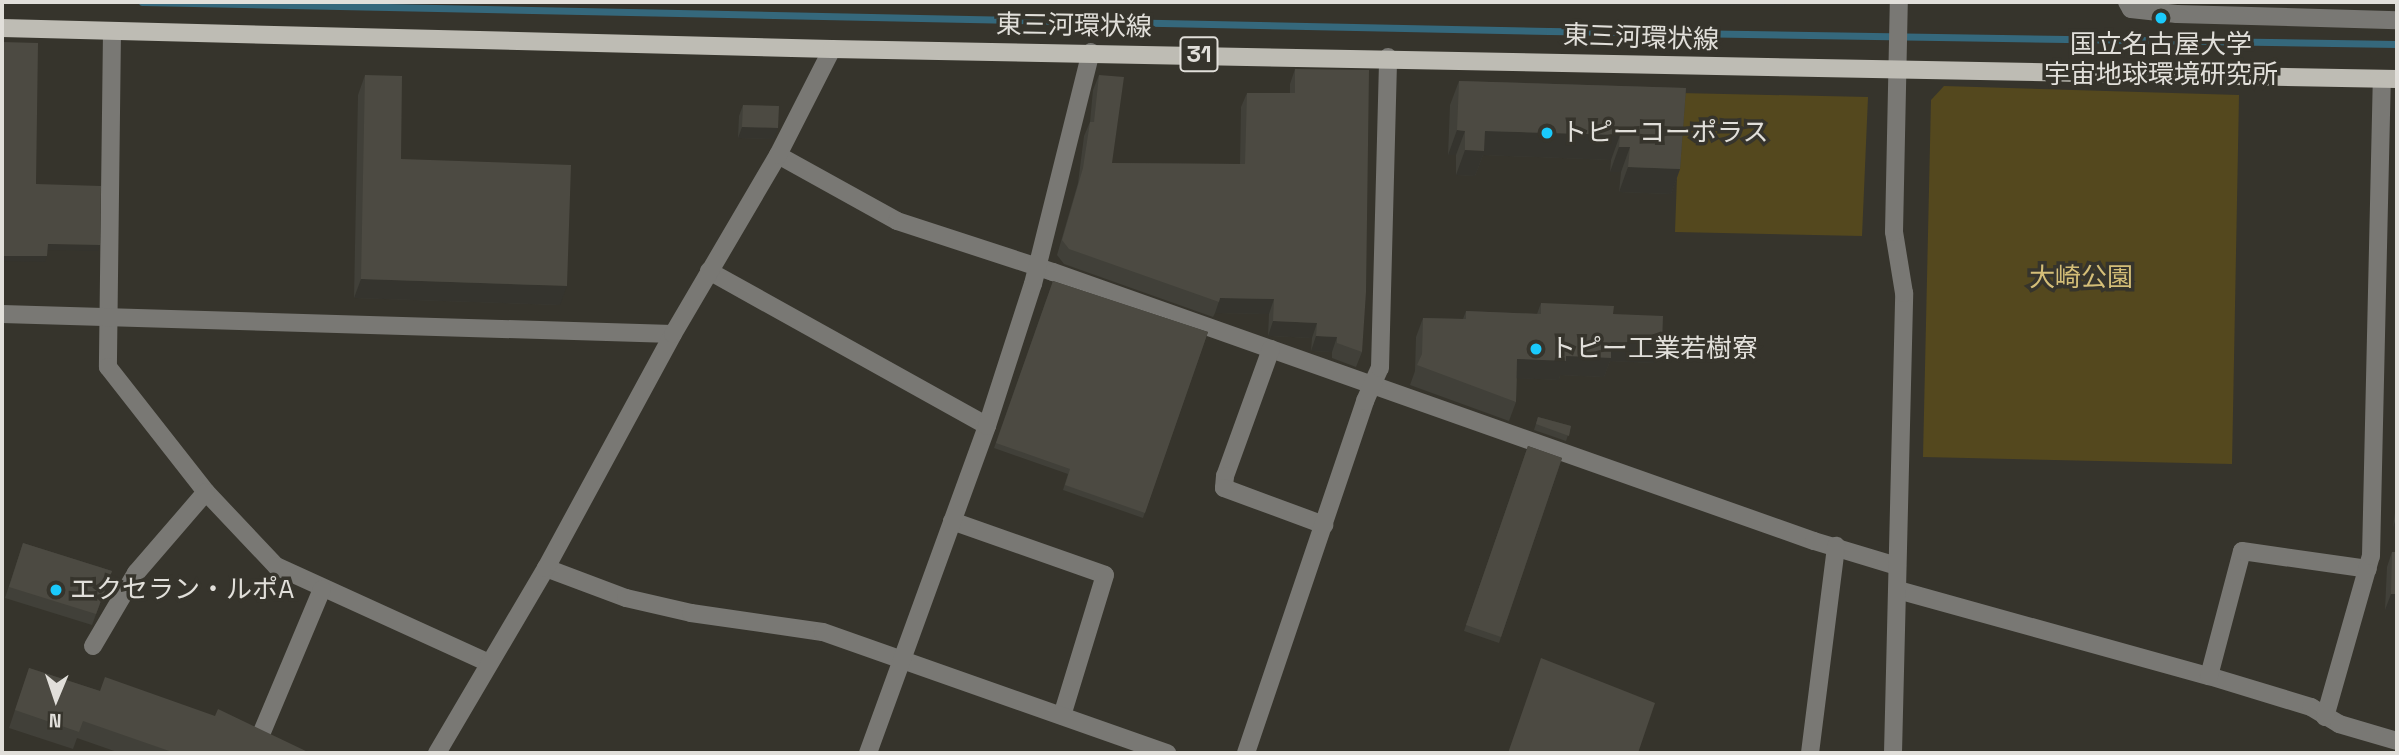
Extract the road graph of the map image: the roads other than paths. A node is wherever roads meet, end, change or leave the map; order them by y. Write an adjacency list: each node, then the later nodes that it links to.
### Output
1 (1899, 2): 10 (street)
2 (2127, 2): 3 (street)
3 (2177, 8): 4 (street)
4 (2397, 20)
5 (2, 28): 6 (main road, 東三河環状線 / 31)
6 (112, 31): 7 (main road, 東三河環状線 / 31); 16 (street)
7 (832, 49): 8 (main road, 東三河環状線 / 31); 12 (street)
8 (1091, 52): 9 (main road, 東三河環状線 / 31); 13 (street)
9 (1388, 57): 10 (main road, 東三河環状線 / 31); 19 (street)
10 (1897, 70): 11 (main road, 東三河環状線 / 31); 25 (street)
11 (2390, 79): 27 (street)
12 (778, 155): 13 (street); 14 (street)
13 (1037, 267): 18 (street); 20 (street)
14 (709, 271): 17 (street); 20 (street)
15 (2, 314): 16 (street)
16 (110, 316): 17 (street); 21 (street)
17 (673, 334): 26 (street)
18 (1271, 349): 19 (street); 23 (street)
19 (1373, 385): 23 (street); 24 (street)
20 (987, 426): 22 (street)
21 (206, 492): 28 (street); 30 (street)
22 (952, 521): 31 (street); 34 (street)
23 (1324, 525): 41 (street)
24 (1836, 546): 25 (street); 42 (street)
25 (1897, 566): 29 (street)
26 (546, 568): 31 (street); 32 (street)
27 (2368, 569): 33 (street); 35 (street)
28 (322, 589): 32 (street); 36 (street)
29 (1898, 590): 33 (street); 43 (street)
30 (93, 646)
31 (901, 658): 34 (street); 39 (street)
32 (489, 663): 38 (street)
33 (2209, 676): 35 (street)
34 (1062, 716): 40 (street)
35 (2325, 717): 37 (street)
36 (262, 732)
37 (2397, 741)
38 (437, 753)
39 (868, 753)
40 (1167, 753)
41 (1245, 753)
42 (1810, 753)
43 (1893, 753)

